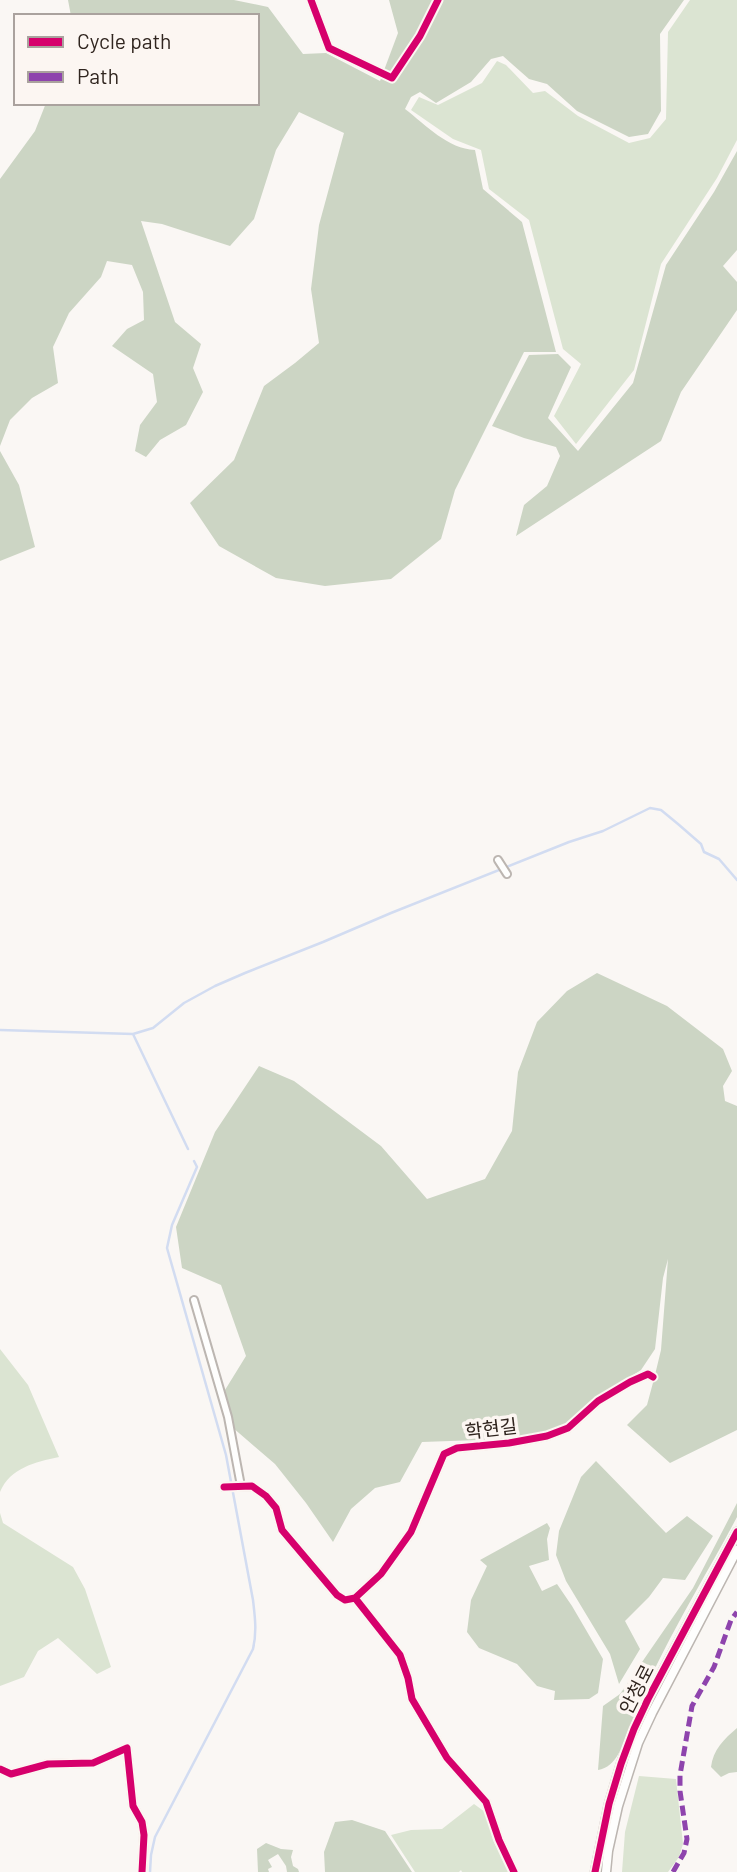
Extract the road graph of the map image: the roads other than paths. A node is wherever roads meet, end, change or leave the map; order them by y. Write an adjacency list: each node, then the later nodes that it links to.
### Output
1 (311, 0): 2 (street)
2 (438, 0)
3 (498, 860): 4 (street)
4 (507, 874)
5 (194, 1300): 7 (street)
6 (653, 1377): 11 (street, 학현길)
7 (241, 1486): 8 (street); 11 (street)
8 (224, 1487)
9 (737, 1532): 15 (street, 안청로)
10 (737, 1550): 16 (street, 안청로)
11 (355, 1598): 14 (street)
12 (0, 1769): 13 (street)
13 (142, 1872)
14 (514, 1872)
15 (595, 1872)
16 (606, 1872)

